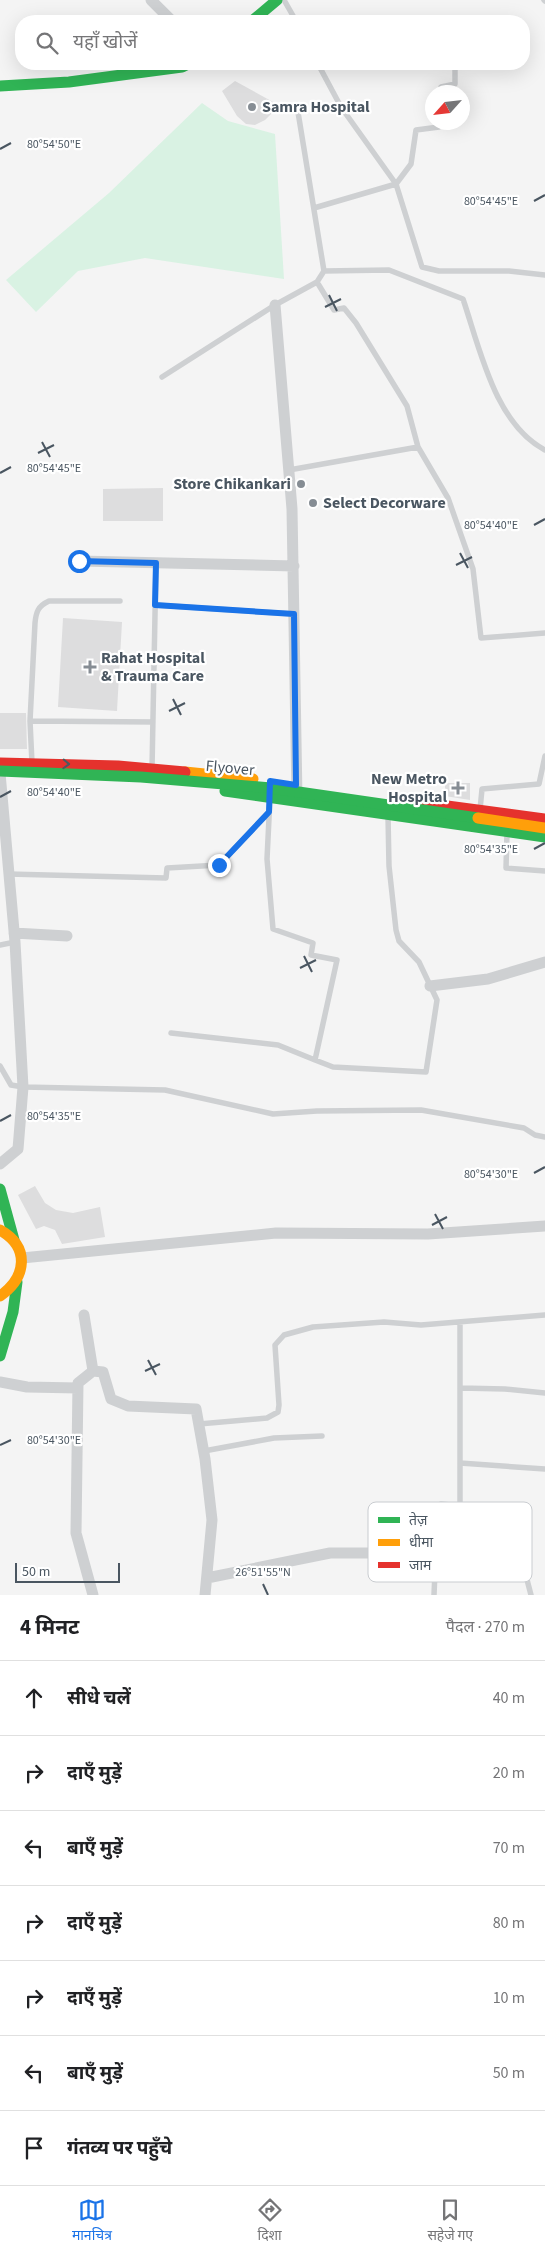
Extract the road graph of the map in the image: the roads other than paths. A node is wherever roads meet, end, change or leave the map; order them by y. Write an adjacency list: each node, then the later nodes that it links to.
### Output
1 (151, 0): 4 (street)
2 (277, 0): 5 (main road)
3 (284, 0): 6 (lane)
4 (166, 15)
5 (259, 15)
6 (293, 15)
7 (159, 70): 11 (main road)
8 (321, 70): 14 (lane)
9 (455, 70): 10 (lane)
10 (450, 85)
11 (0, 86)
12 (297, 106): 15 (lane)
13 (425, 129): 14 (lane)
14 (396, 184): 15 (lane); 17 (lane)
15 (314, 208): 16 (lane)
16 (324, 271): 18 (lane); 22 (lane)
17 (545, 275)
18 (317, 282): 19 (lane); 21 (lane)
19 (275, 305): 20 (lane); 23 (street)
20 (162, 377)
21 (418, 447): 23 (lane); 30 (lane)
22 (545, 450)
23 (289, 470): 26 (street)
24 (79, 561): 25 (street)
25 (156, 563): 26 (street); 28 (lane)
26 (294, 566): 29 (street)
27 (120, 601): 31 (lane)
28 (155, 605): 29 (lane); 32 (lane)
29 (294, 614): 39 (street)
30 (545, 633)
31 (30, 721): 32 (lane); 34 (lane)
32 (153, 722): 36 (lane)
33 (545, 756): 40 (lane)
34 (32, 762): 35 (main road); 36 (main road, one-way to 36)
35 (0, 763)
36 (152, 769): 38 (main road)
37 (0, 775): 41 (main road); 49 (main road, Flyover, bridge); 53 (street)
38 (270, 781): 39 (main road); 41 (lane)
39 (296, 785): 42 (street); 43 (main road)
40 (542, 786): 43 (lane)
41 (270, 797): 42 (main road); 44 (lane)
42 (298, 801): 45 (main road)
43 (480, 810): 46 (main road); 48 (lane)
44 (269, 812): 53 (lane); 60 (lane)
45 (388, 814): 48 (main road); 58 (lane)
46 (510, 815): 47 (main road); 50 (lane)
47 (545, 819)
48 (478, 827): 50 (main road)
49 (545, 828)
50 (507, 832): 51 (main road); 52 (lane)
51 (545, 837)
52 (545, 871)
53 (8, 874): 55 (street)
54 (66, 936): 55 (street)
55 (14, 937): 56 (lane); 62 (street)
56 (0, 945)
57 (545, 962): 58 (street)
58 (430, 986): 60 (lane)
59 (171, 1033): 60 (lane)
60 (315, 1060)
61 (0, 1066): 62 (lane)
62 (23, 1087): 63 (lane); 64 (street)
63 (545, 1137)
64 (0, 1164)
65 (0, 1189): 68 (main road)
66 (545, 1226): 69 (street)
67 (0, 1230): 68 (main road)
68 (14, 1240): 69 (main road)
69 (22, 1258): 70 (main road)
70 (17, 1282): 71 (main road); 75 (main road)
71 (0, 1296)
72 (84, 1315): 76 (street)
73 (545, 1315): 74 (lane)
74 (460, 1322): 79 (lane); 81 (lane)
75 (0, 1356)
76 (93, 1371): 78 (street); 81 (street)
77 (0, 1382): 78 (street)
78 (78, 1388): 91 (street)
79 (460, 1388): 80 (lane); 84 (lane)
80 (545, 1393)
81 (199, 1424): 83 (street)
82 (322, 1436): 83 (lane)
83 (204, 1451): 88 (street)
84 (460, 1463): 85 (lane); 86 (lane)
85 (545, 1469)
86 (460, 1502)
87 (368, 1554): 88 (street)
88 (207, 1578): 92 (street)
89 (435, 1582): 93 (lane)
90 (528, 1582): 94 (lane)
91 (93, 1595)
92 (205, 1595)
93 (434, 1595)
94 (531, 1595)

